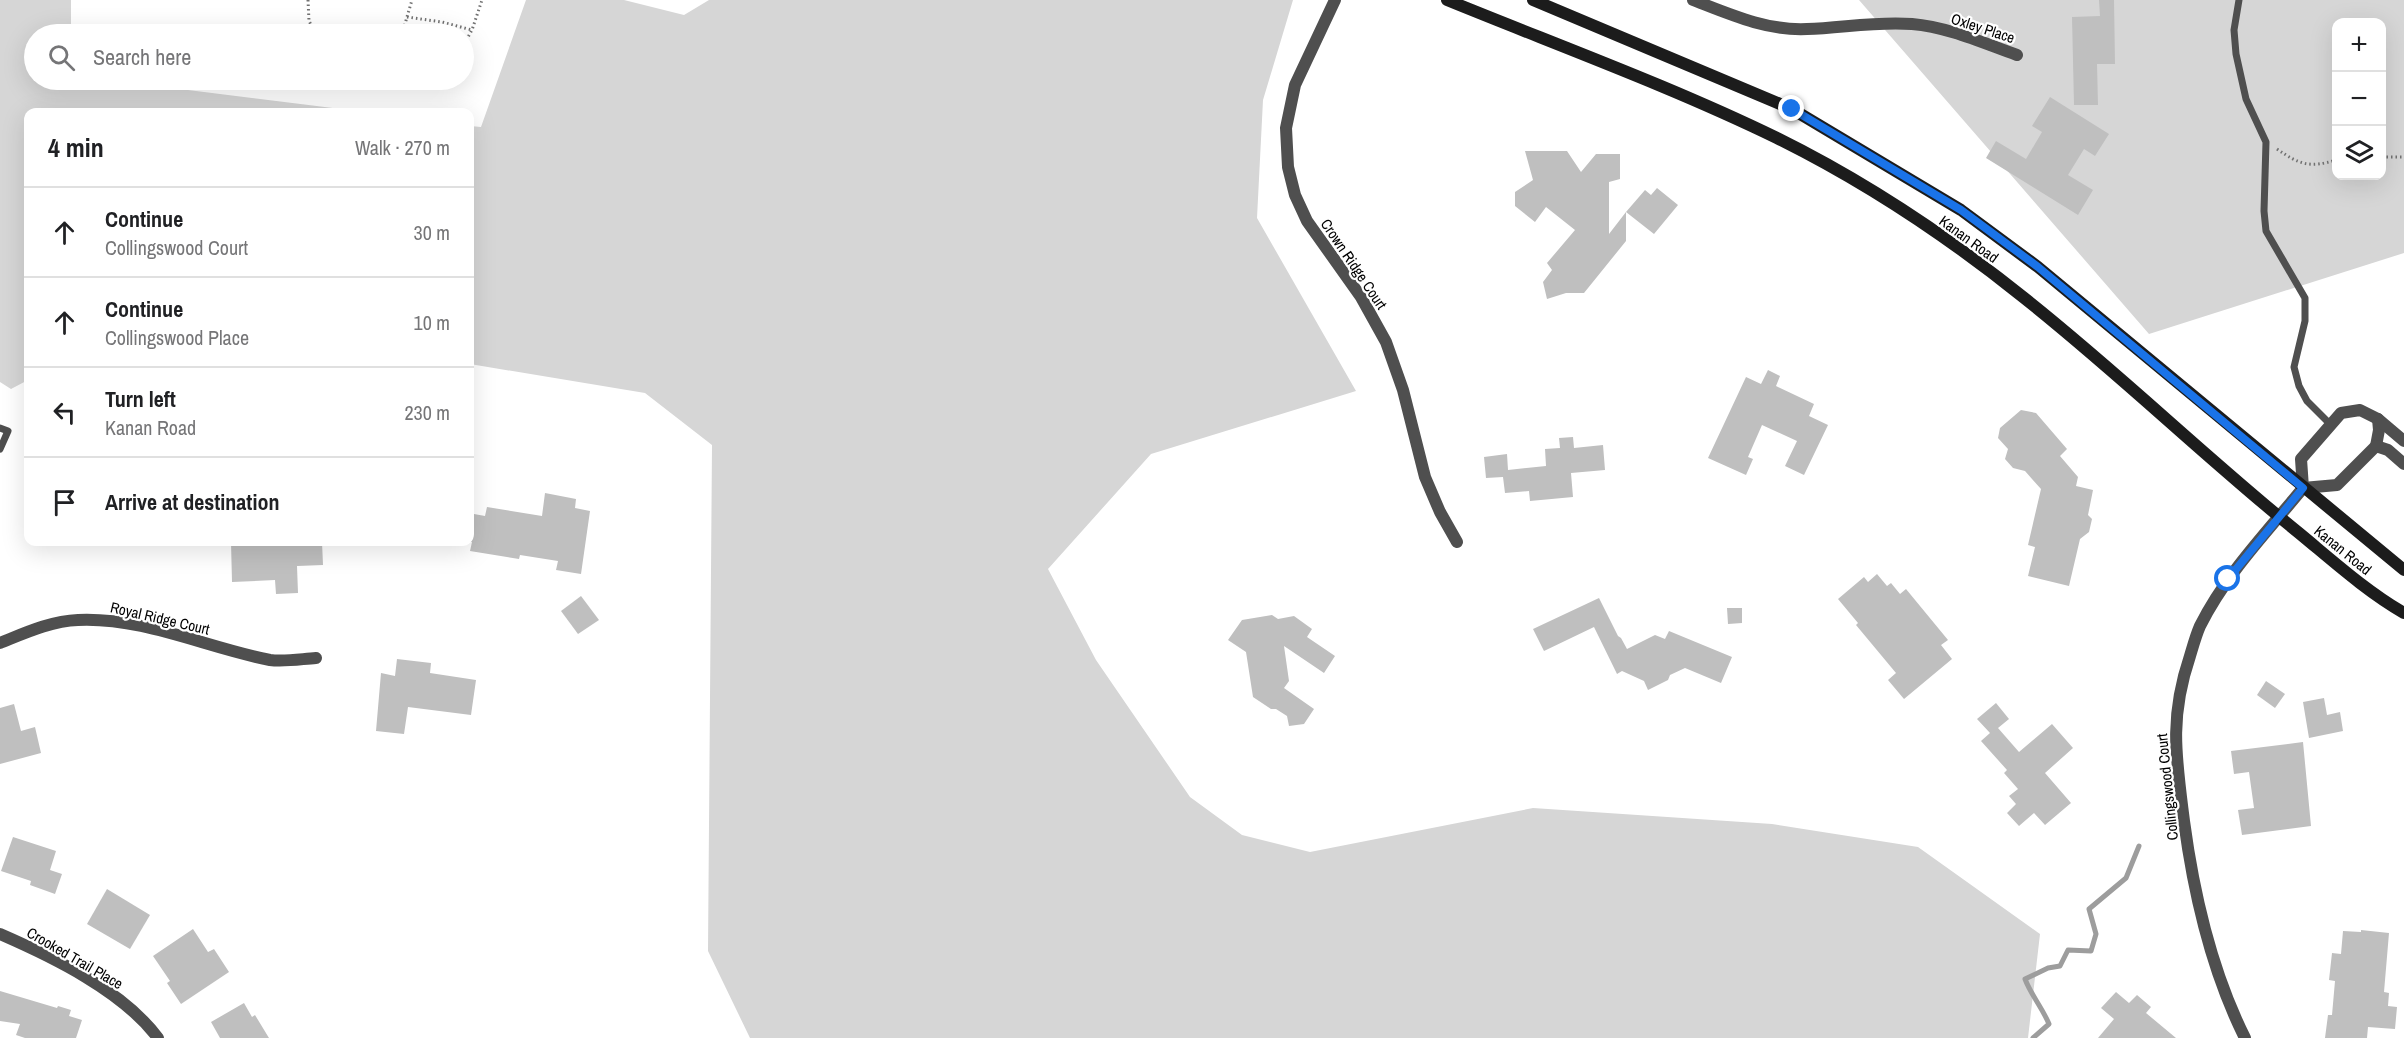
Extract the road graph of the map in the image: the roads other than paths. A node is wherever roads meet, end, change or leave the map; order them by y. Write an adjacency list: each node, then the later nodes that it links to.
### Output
1 (1335, 0): 16 (street, Crown Ridge Court)
2 (1447, 0): 15 (main road, Kanan Road)
3 (1533, 0): 14 (main road, Kanan Road)
4 (1693, 0): 6 (street, Oxley Place)
5 (2239, 0): 8 (lane)
6 (2017, 55)
7 (2378, 419): 8 (street); 10 (street); 11 (street)
8 (2331, 425): 14 (street)
9 (0, 428): 12 (lane)
10 (2404, 441)
11 (2376, 446): 13 (street); 14 (street)
12 (0, 449)
13 (2404, 464)
14 (2303, 488): 15 (street, Collingswood Court); 17 (main road, Kanan Road)
15 (2279, 517): 18 (main road, Kanan Road); 23 (street, Collingswood Court)
16 (1457, 542)
17 (2404, 570)
18 (2404, 613)
19 (0, 643): 20 (street, Royal Ridge Court)
20 (316, 658)
21 (0, 934): 22 (street, Crooked Trail Place)
22 (158, 1038)
23 (2246, 1038)

